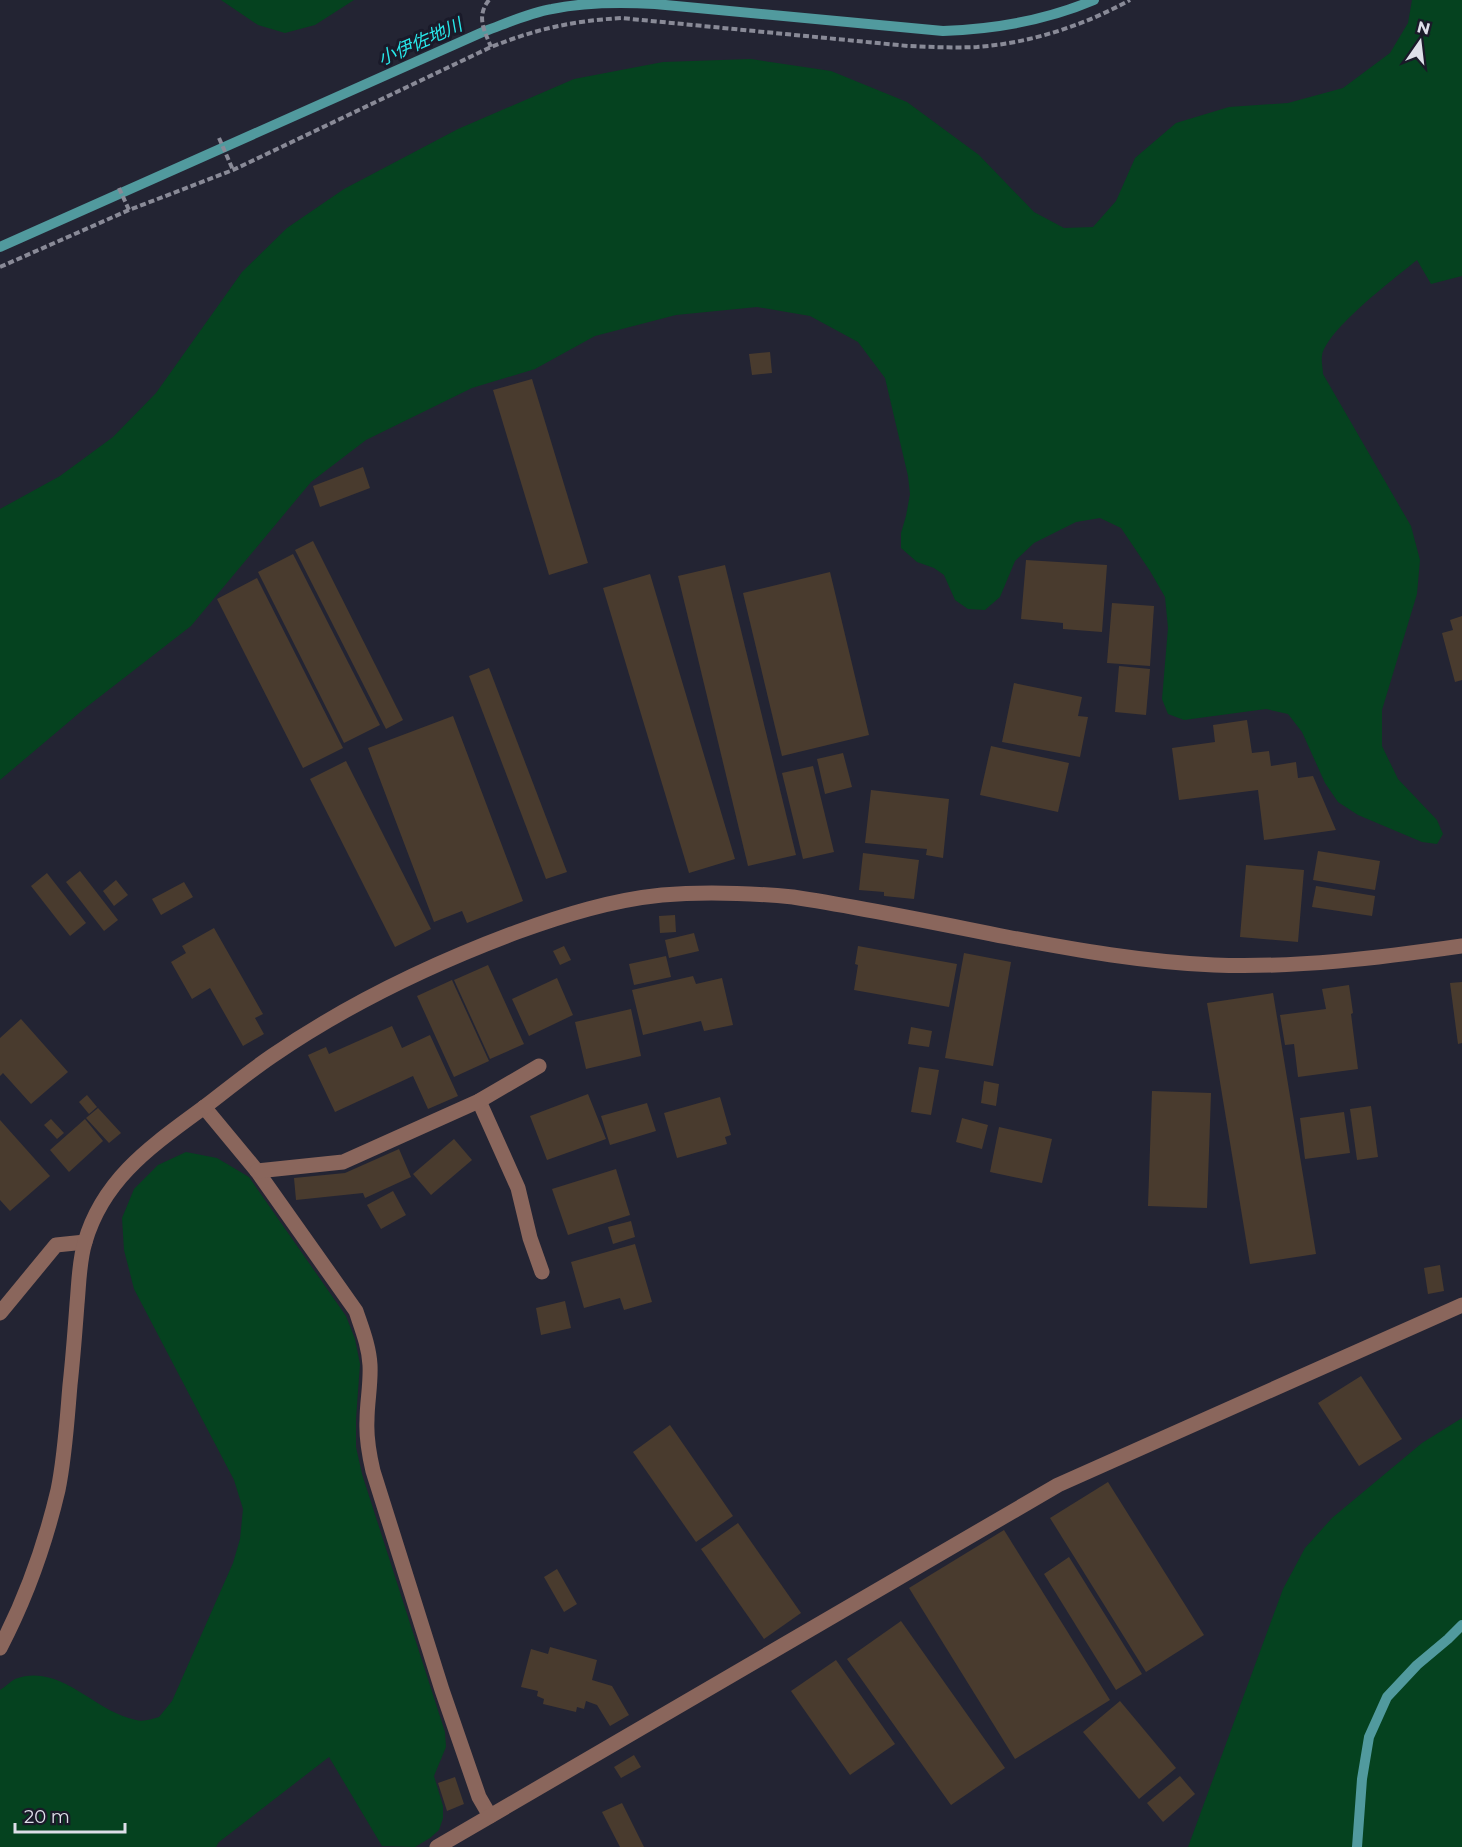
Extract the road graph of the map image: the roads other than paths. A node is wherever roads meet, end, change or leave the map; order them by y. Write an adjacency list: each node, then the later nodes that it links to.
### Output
1 (1462, 946): 4 (street)
2 (538, 1066): 3 (street)
3 (479, 1101): 5 (street); 7 (street)
4 (204, 1107): 5 (street); 6 (street)
5 (258, 1171): 11 (street)
6 (85, 1242): 9 (street); 10 (street)
7 (542, 1272)
8 (1462, 1305): 11 (street)
9 (0, 1313)
10 (0, 1648)
11 (490, 1816): 12 (street)
12 (437, 1847)

